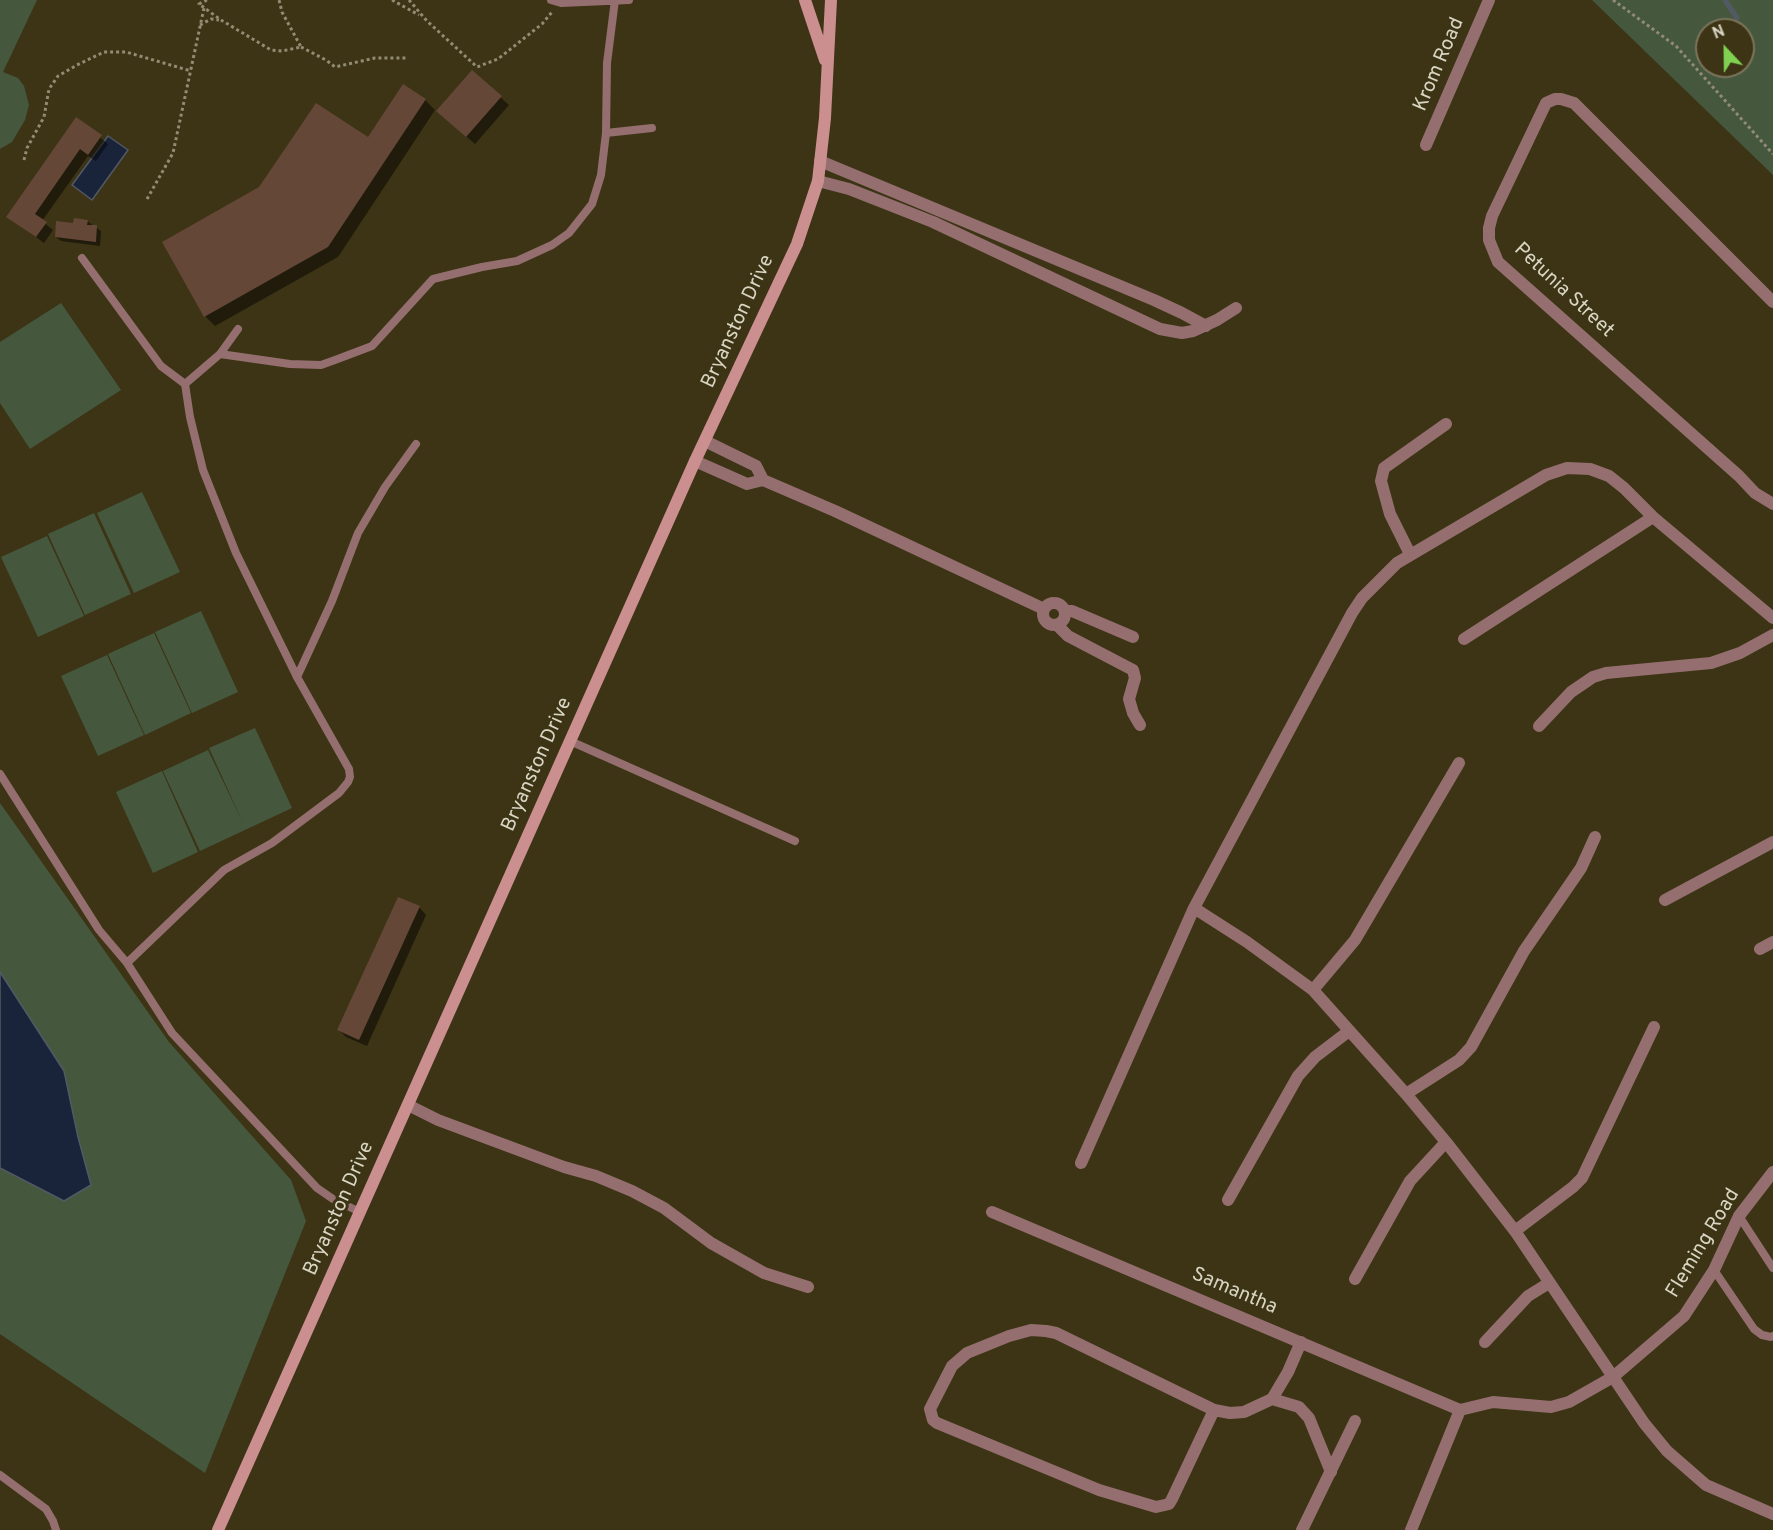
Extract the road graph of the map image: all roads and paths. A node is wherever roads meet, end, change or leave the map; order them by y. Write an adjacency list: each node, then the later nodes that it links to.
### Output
1 (207, 0): 13 (path)
2 (279, 0): 17 (path)
3 (392, 0): 14 (path)
4 (408, 0): 14 (path)
5 (551, 0): 12 (lane)
6 (615, 0): 7 (lane); 12 (lane); 22 (lane)
7 (628, 0)
8 (805, 0): 19 (street)
9 (831, 0): 19 (street, Bryanston Drive)
10 (1489, 0): 23 (street, Krom Road)
11 (1613, 0): 24 (path)
12 (561, 3): 14 (path)
13 (204, 8): 15 (path); 16 (path)
14 (423, 17)
15 (221, 20): 16 (path); 17 (path)
16 (200, 25): 20 (path)
17 (301, 47): 18 (path)
18 (406, 58)
19 (828, 67): 26 (street, Bryanston Drive)
20 (190, 71): 25 (path); 28 (path)
21 (652, 128): 22 (lane)
22 (606, 133): 34 (lane)
23 (1426, 145)
24 (1773, 154)
25 (24, 160)
26 (820, 161): 27 (street, Bryanston Drive); 32 (street)
27 (818, 181): 32 (street); 37 (street, Bryanston Drive)
28 (147, 199)
29 (82, 258): 35 (lane)
30 (1773, 302): 41 (street, Petunia Street)
31 (1236, 308): 32 (street)
32 (1206, 326)
33 (238, 329): 34 (lane)
34 (220, 354): 35 (lane)
35 (185, 384): 51 (lane)
36 (1446, 424): 43 (street)
37 (705, 441): 39 (street, Bryanston Drive); 40 (street)
38 (416, 444): 51 (lane)
39 (695, 461): 40 (street); 54 (street, Bryanston Drive)
40 (763, 480): 44 (street)
41 (1773, 504)
42 (1653, 517): 43 (street); 46 (street); 50 (street)
43 (1410, 554): 61 (street)
44 (1044, 609): 45 (street); 47 (street)
45 (1066, 611): 47 (street); 49 (street)
46 (1773, 618)
47 (1057, 625): 52 (street)
48 (1773, 635): 53 (street)
49 (1133, 637)
50 (1464, 639)
51 (297, 677): 64 (lane)
52 (1140, 725)
53 (1539, 726)
54 (570, 741): 58 (lane); 69 (street, Bryanston Drive)
55 (1459, 763): 65 (street)
56 (0, 774): 64 (lane)
57 (1595, 837): 68 (street)
58 (795, 841)
59 (1773, 842): 60 (street)
60 (1665, 900)
61 (1194, 908): 65 (street); 71 (street)
62 (1773, 942): 63 (street)
63 (1760, 949)
64 (127, 963): 74 (lane)
65 (1313, 990): 67 (street)
66 (1654, 1027): 77 (street)
67 (1349, 1031): 68 (street); 73 (street)
68 (1406, 1094): 70 (street)
69 (408, 1105): 74 (street, Bryanston Drive); 82 (street)
70 (1446, 1142): 77 (street); 80 (street)
71 (1081, 1163)
72 (1773, 1172): 76 (street, Fleming Road)
73 (1228, 1200)
74 (360, 1212): 95 (street, Bryanston Drive)
75 (992, 1212): 84 (street, Samantha)
76 (1739, 1216): 78 (lane); 79 (street, Fleming Road)
77 (1515, 1231): 81 (street)
78 (1773, 1268)
79 (1714, 1270): 83 (lane); 86 (street, Fleming Road)
80 (1355, 1279)
81 (1550, 1283): 85 (street); 86 (street)
82 (808, 1287)
83 (1773, 1336)
84 (1301, 1342): 87 (street); 89 (street, Samantha)
85 (1485, 1342)
86 (1612, 1377): 89 (street, Fleming Road); 93 (street)
87 (1272, 1399): 88 (street); 91 (street)
88 (1214, 1410): 88 (street)
89 (1460, 1410): 97 (street)
90 (1355, 1420): 91 (street)
91 (1331, 1472): 96 (street)
92 (0, 1475): 94 (lane)
93 (1773, 1514)
94 (56, 1530)
95 (218, 1530)
96 (1302, 1530)
97 (1411, 1530)

